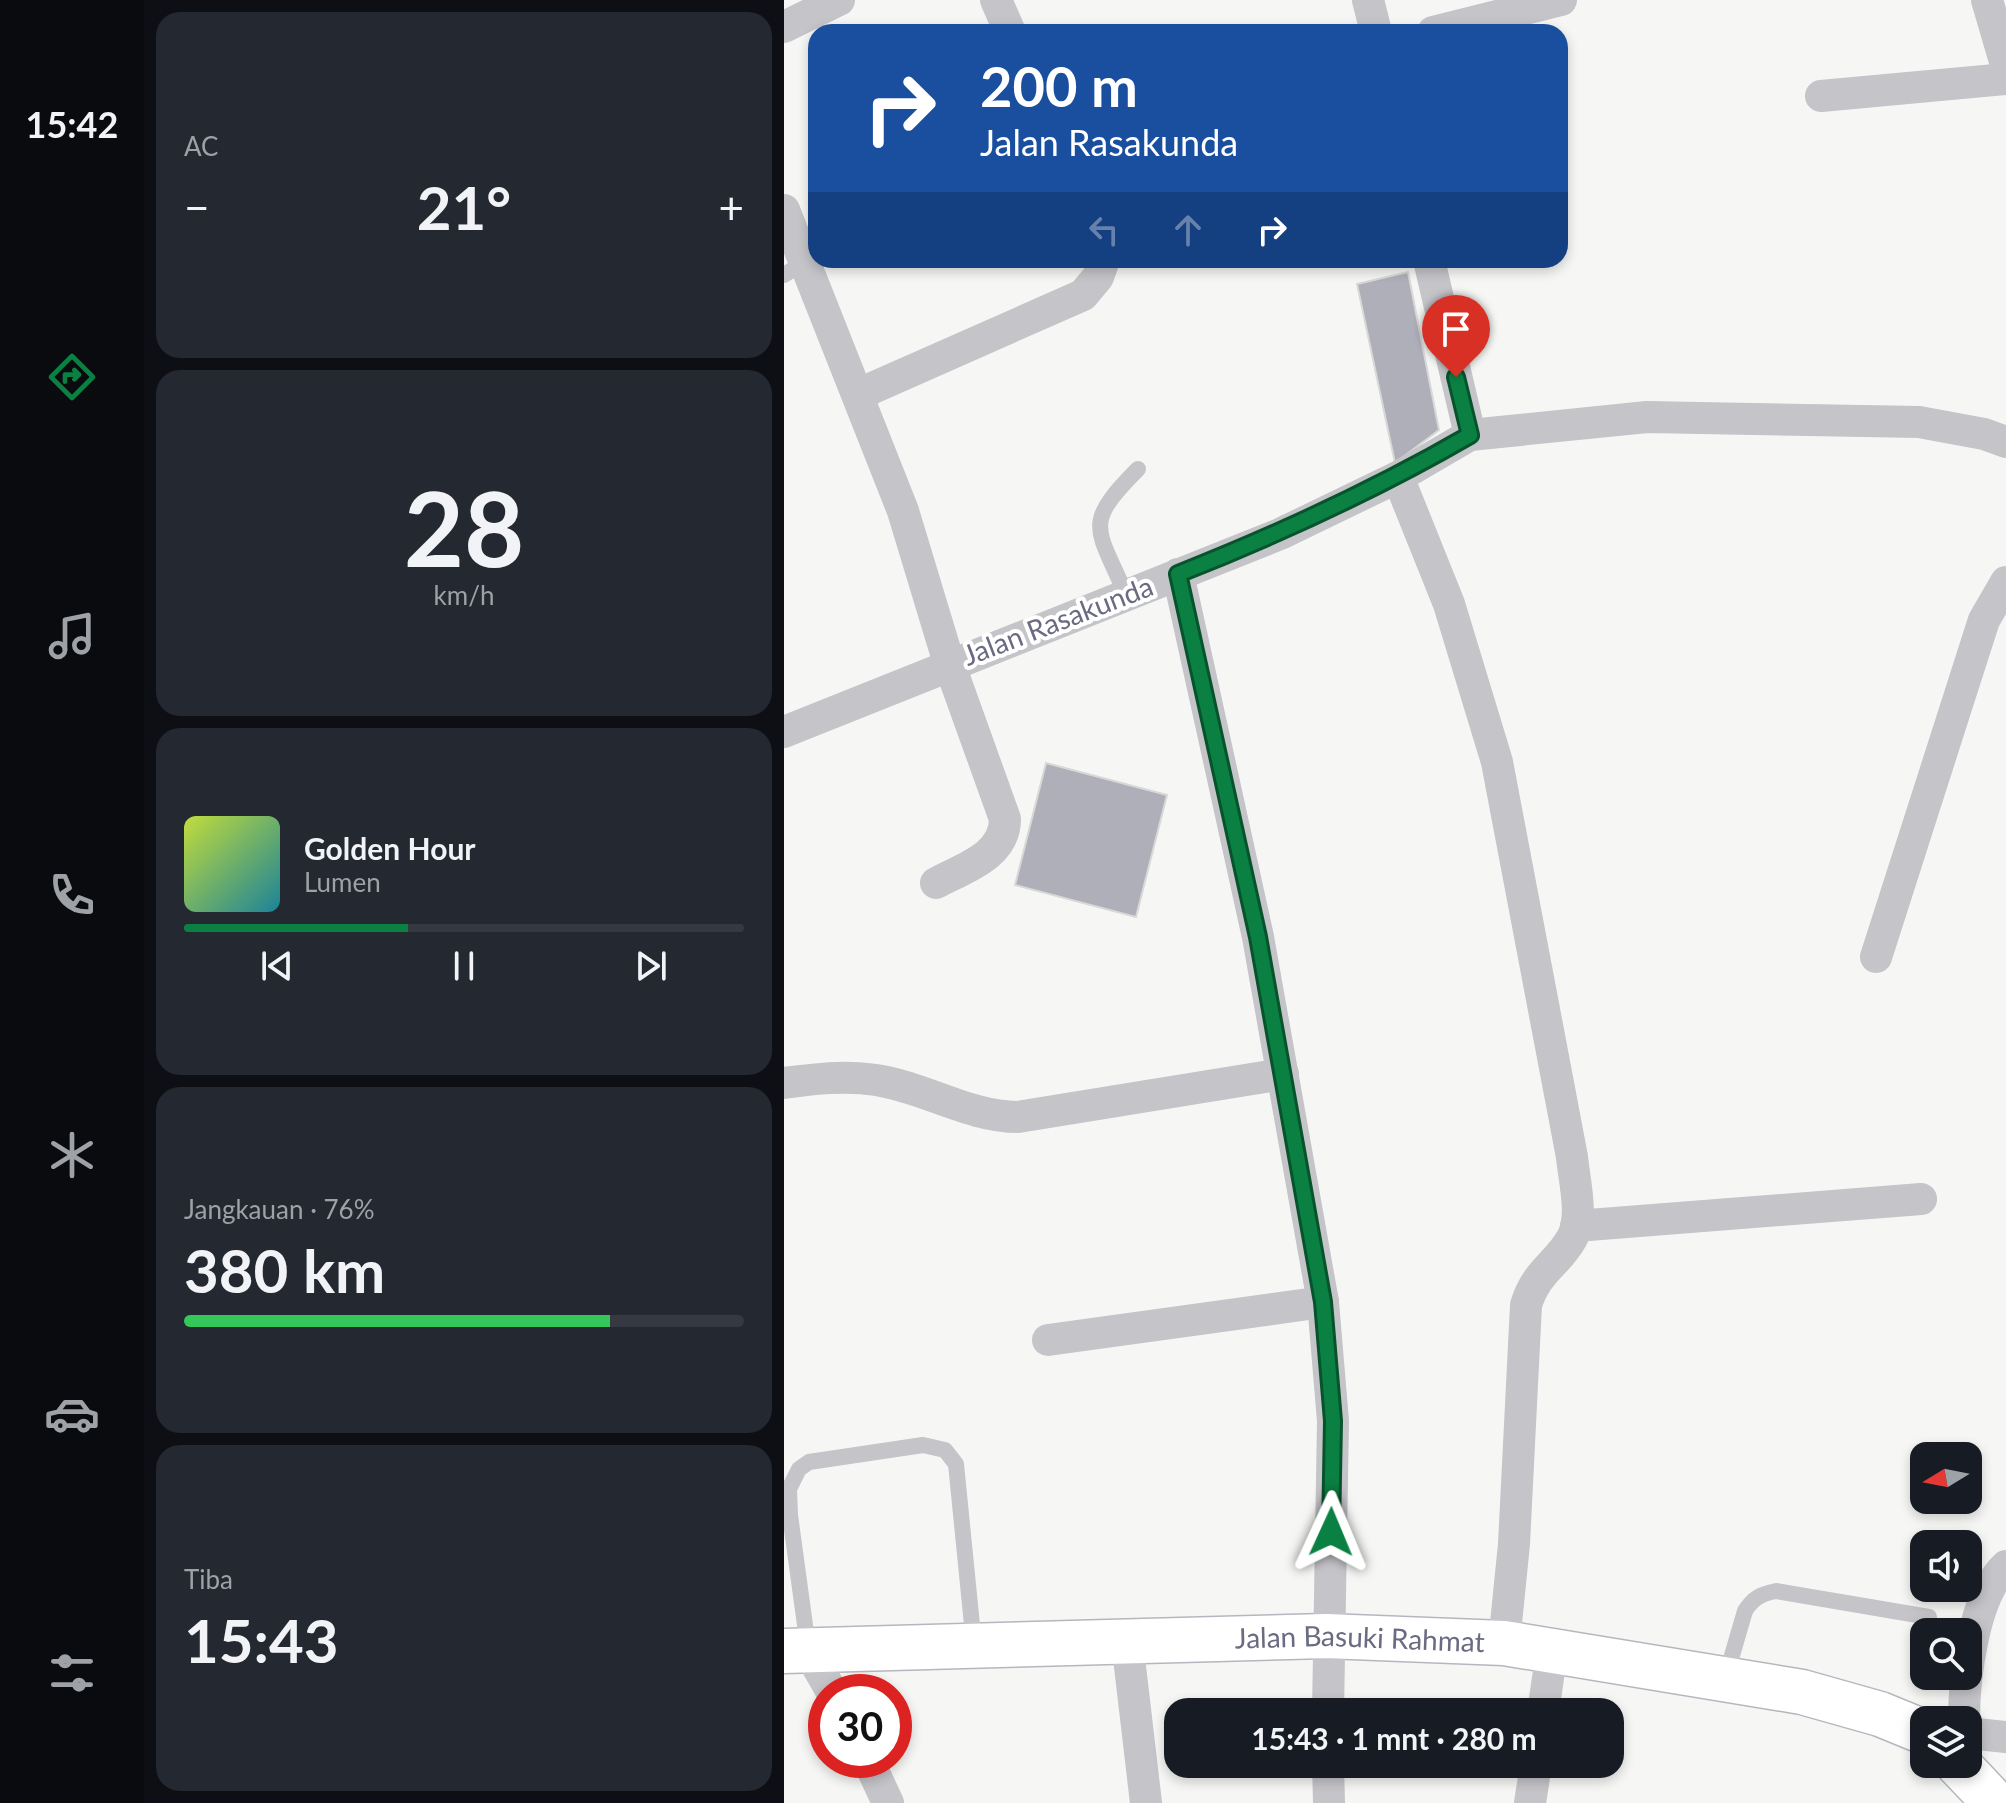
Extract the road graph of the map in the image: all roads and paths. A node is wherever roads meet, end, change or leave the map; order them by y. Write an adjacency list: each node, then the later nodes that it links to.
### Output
1 (839, 0): 9 (street)
2 (996, 0): 6 (street)
3 (1368, 0): 7 (street)
4 (1561, 0): 8 (street)
5 (1987, 0): 10 (street)
6 (1006, 24)
7 (1374, 24)
8 (1465, 24)
9 (784, 27)
10 (2006, 65)
11 (2006, 79): 12 (street)
12 (1821, 96)
13 (784, 210): 14 (street)
14 (795, 268): 17 (street)
15 (1101, 268): 17 (street)
16 (1431, 268): 18 (street)
17 (859, 394): 25 (street)
18 (1470, 435): 19 (street); 21 (street, Jalan Rasakunda)
19 (2006, 442)
20 (1138, 469): 24 (lane)
21 (1398, 477): 22 (street, Jalan Rasakunda); 32 (street)
22 (1178, 574): 24 (street, Jalan Rasakunda); 29 (street)
23 (2006, 582): 28 (street)
24 (1126, 595): 25 (street, Jalan Rasakunda)
25 (949, 663): 26 (street, Jalan Rasakunda); 27 (street)
26 (784, 732)
27 (936, 883)
28 (1876, 957)
29 (1283, 1074): 30 (street); 33 (street)
30 (784, 1083)
31 (1921, 1199): 32 (street)
32 (1576, 1226): 39 (street)
33 (1323, 1302): 34 (street); 37 (street)
34 (1048, 1340)
35 (2006, 1566): 47 (street)
36 (1929, 1617): 44 (lane)
37 (1326, 1636): 38 (street, Jalan Basuki Rahmat); 39 (street, Jalan Basuki Rahmat); 45 (street)
38 (1127, 1641): 40 (street, Jalan Basuki Rahmat); 56 (street)
39 (1504, 1643): 42 (street, Jalan Basuki Rahmat)
40 (975, 1646): 41 (street, Jalan Basuki Rahmat); 41 (lane)
41 (796, 1651): 43 (street)
42 (1552, 1651): 44 (street, Jalan Basuki Rahmat); 46 (street)
43 (816, 1674)
44 (1725, 1677): 48 (street, Jalan Basuki Rahmat)
45 (1328, 1698)
46 (1545, 1698)
47 (1966, 1706)
48 (1910, 1727)
49 (1982, 1734): 50 (street)
50 (2006, 1737)
51 (876, 1778): 55 (street)
52 (1328, 1778): 57 (street)
53 (1534, 1778): 58 (street)
54 (1971, 1778): 59 (street)
55 (888, 1803)
56 (1146, 1803)
57 (1329, 1803)
58 (1530, 1803)
59 (1995, 1803)

